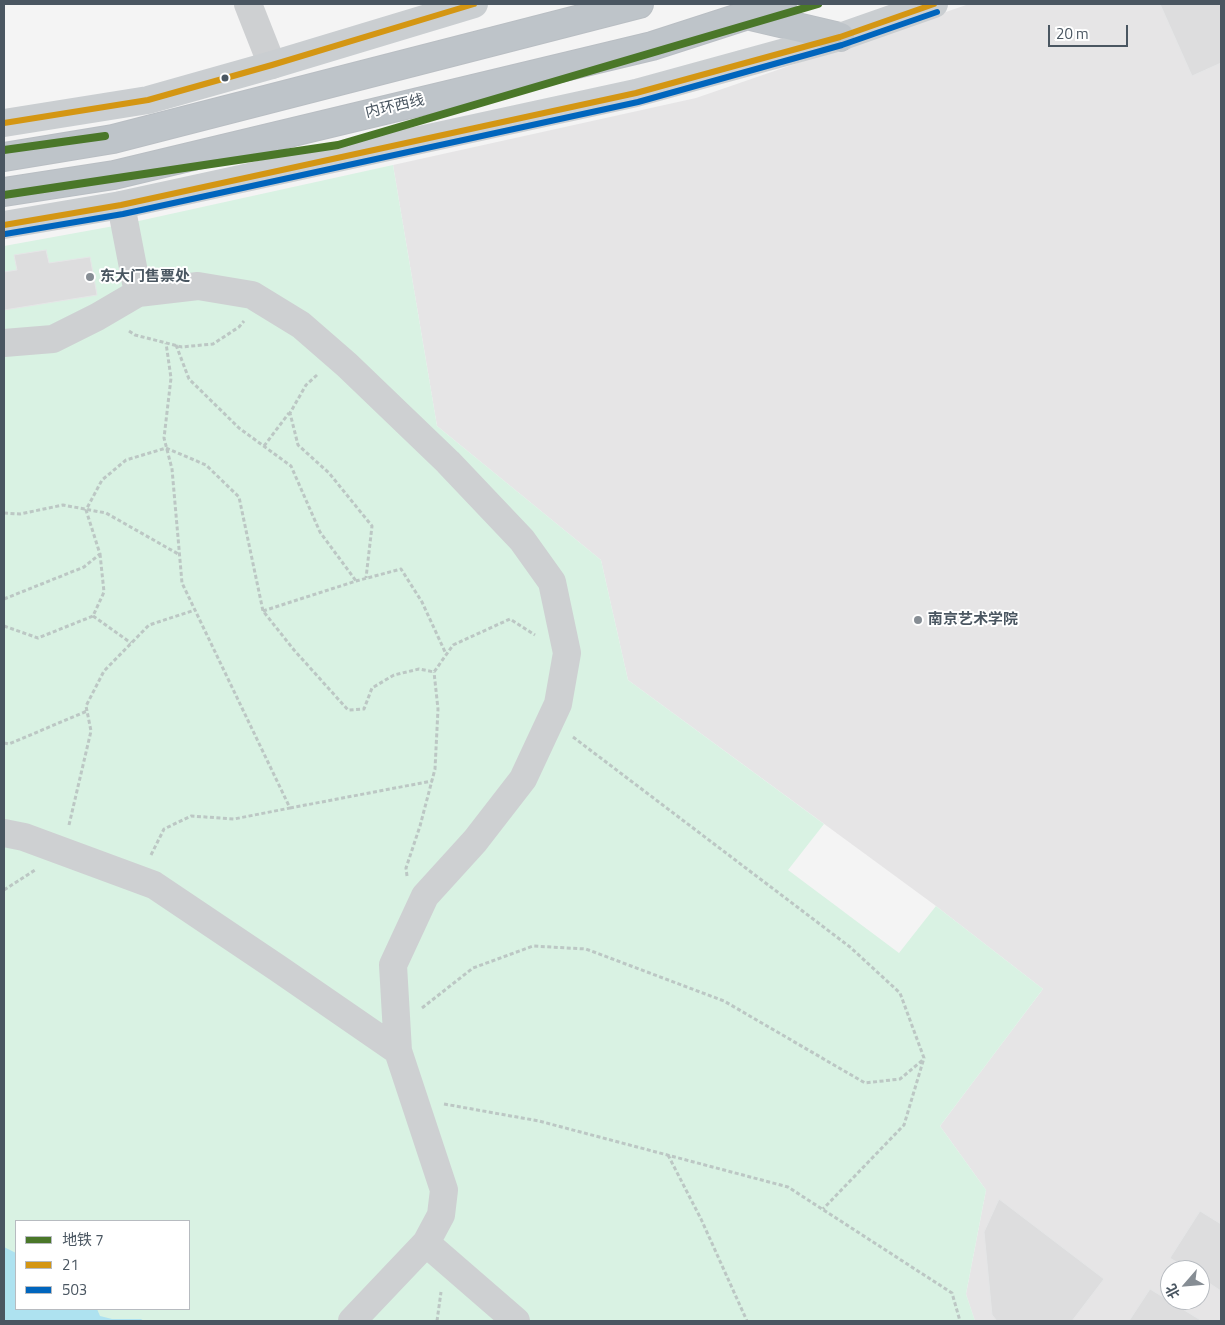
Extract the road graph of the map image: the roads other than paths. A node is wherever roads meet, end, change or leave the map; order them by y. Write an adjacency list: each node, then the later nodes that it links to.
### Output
1 (248, 4): 8 (lane)
2 (474, 4): 8 (main road)
3 (639, 4): 10 (highway)
4 (782, 4): 6 (highway, 内环西线)
5 (934, 4): 7 (main road)
6 (746, 15): 7 (highway); 11 (highway, 内环西线)
7 (840, 37): 12 (main road)
8 (272, 65): 9 (main road)
9 (4, 122)
10 (4, 158)
11 (4, 192)
12 (121, 205): 13 (main road); 14 (lane)
13 (4, 225)
14 (138, 293): 15 (lane); 17 (lane)
15 (4, 343)
16 (4, 833): 17 (lane)
17 (397, 1040): 18 (lane)
18 (426, 1243): 19 (lane); 20 (lane)
19 (352, 1321)
20 (516, 1321)

